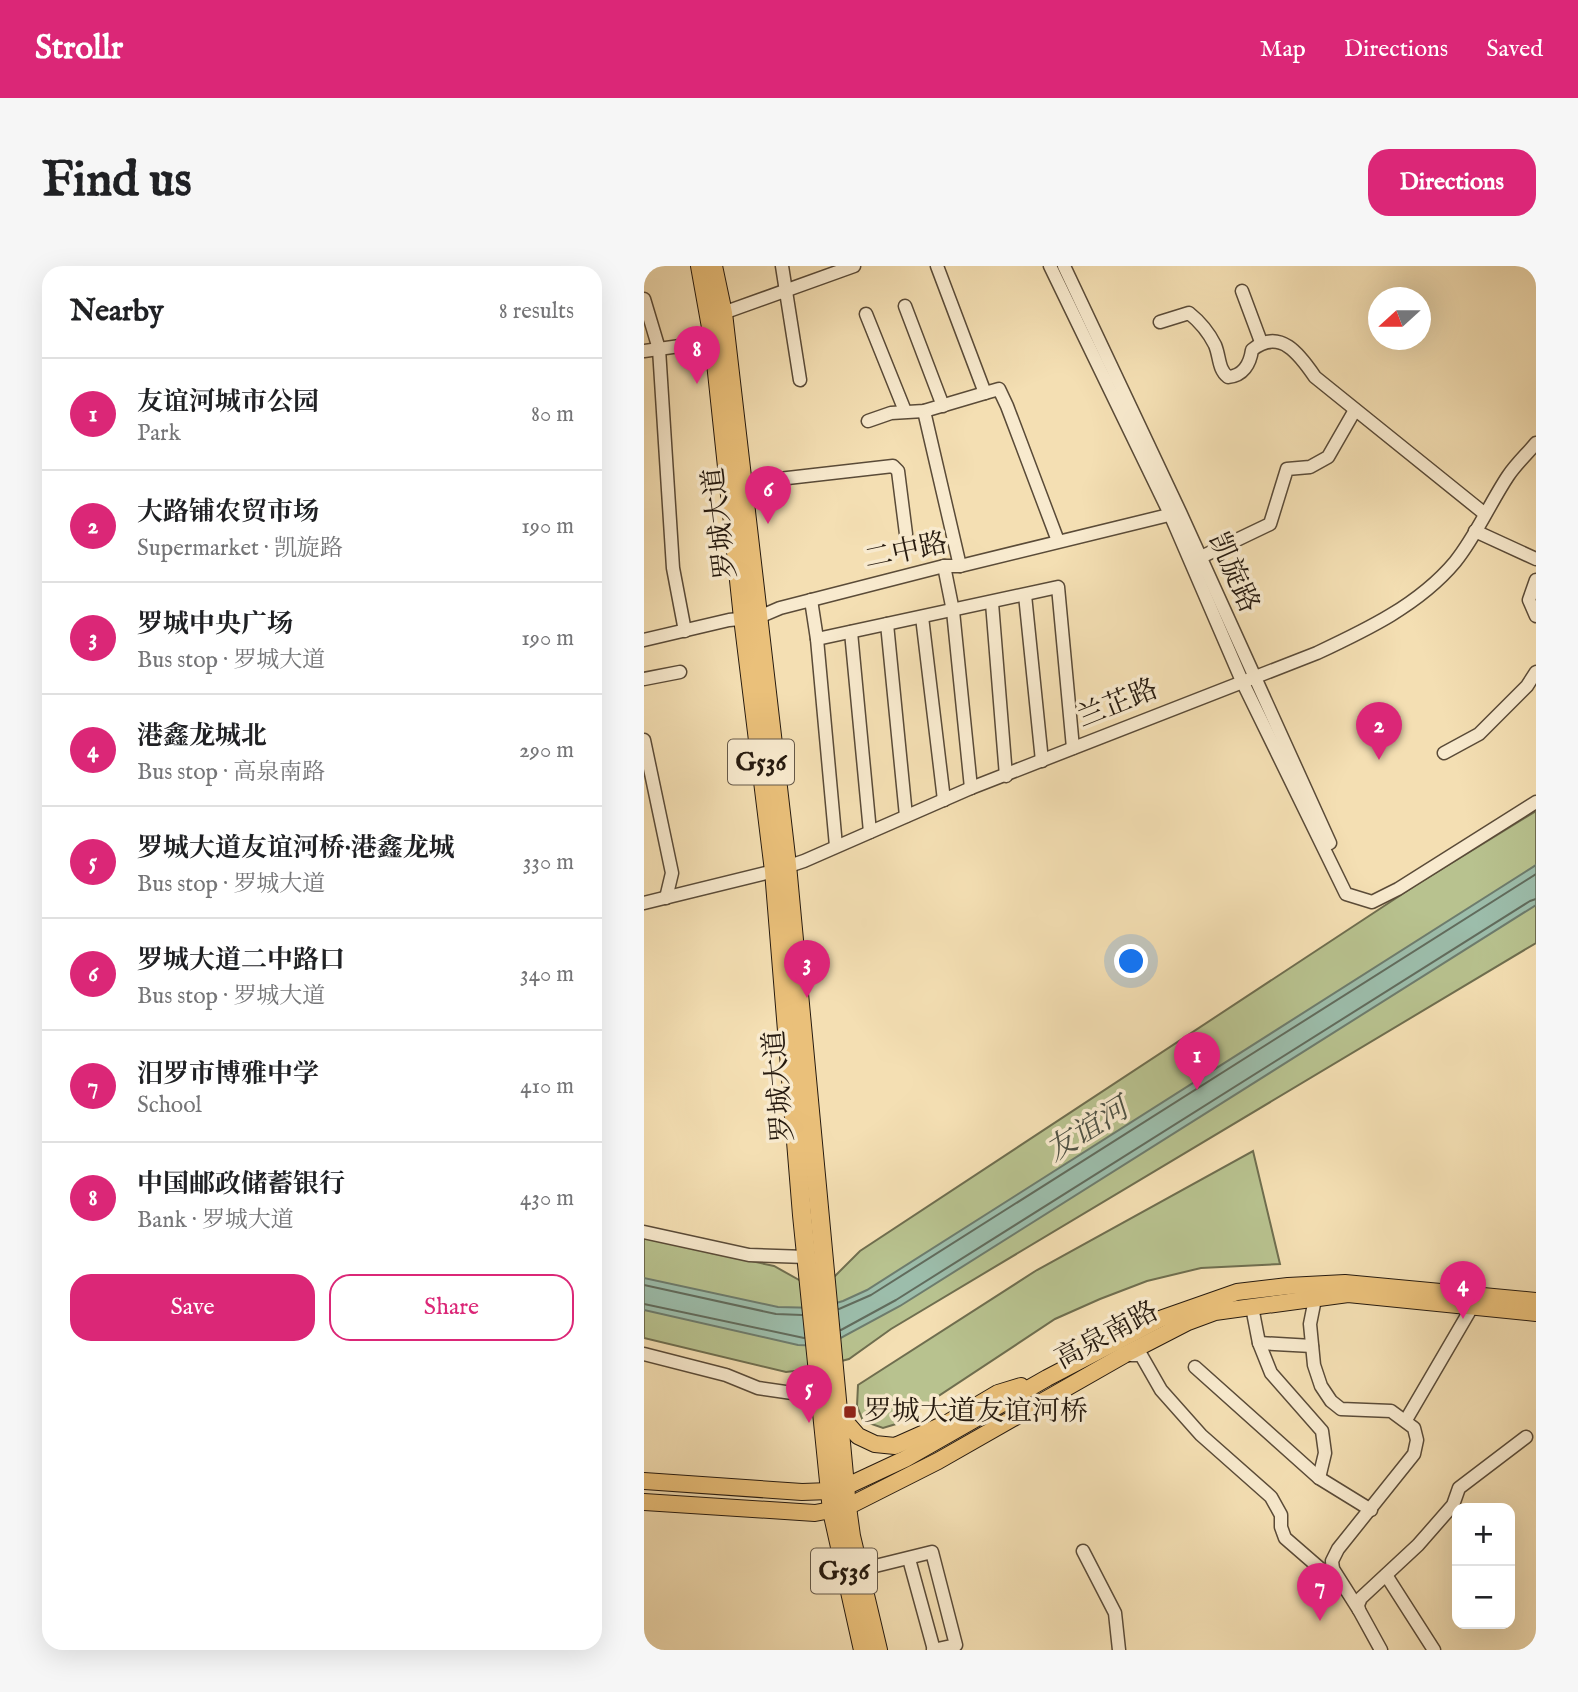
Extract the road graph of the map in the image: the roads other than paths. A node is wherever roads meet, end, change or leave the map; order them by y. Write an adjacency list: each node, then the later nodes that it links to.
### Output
1 (700, 266): 16 (highway, 罗城大道 / G536)
2 (713, 266): 12 (highway, 罗城大道 / G536)
3 (782, 266): 8 (street)
4 (854, 266): 8 (street)
5 (937, 266): 20 (street)
6 (1050, 266): 28 (street)
7 (1064, 266): 28 (street, 凯旋路)
8 (788, 290): 12 (street); 19 (street)
9 (1242, 290): 15 (street)
10 (644, 299): 17 (street)
11 (905, 306): 21 (street)
12 (723, 313): 43 (highway, 罗城大道 / G536)
13 (866, 314): 23 (street)
14 (1160, 322): 15 (street)
15 (1261, 342): 22 (street)
16 (714, 344): 17 (street); 43 (highway, 罗城大道 / G536)
17 (660, 349): 18 (street); 46 (street)
18 (644, 351)
19 (800, 380)
20 (985, 393): 21 (street); 32 (street)
21 (943, 406): 24 (street)
22 (1355, 410): 29 (street); 33 (street)
23 (905, 411): 24 (street); 25 (street)
24 (924, 411): 36 (street)
25 (868, 421)
26 (1536, 443): 29 (street, 兰芷路)
27 (769, 480): 31 (street)
28 (1175, 513): 32 (street, 二中路); 33 (street, 凯旋路); 53 (street)
29 (1485, 514): 30 (street, 兰芷路)
30 (1475, 531): 34 (street); 53 (street, 兰芷路)
31 (906, 534)
32 (1058, 541): 36 (street, 二中路)
33 (1199, 558): 53 (street, 凯旋路)
34 (1536, 559)
35 (944, 566): 36 (street, 二中路); 39 (street, 二中路); 41 (street)
36 (960, 566)
37 (1536, 580): 42 (street)
38 (1025, 595): 40 (street); 55 (street); 57 (street)
39 (811, 600): 43 (street, 二中路); 48 (street)
40 (992, 603): 41 (street); 58 (street)
41 (953, 611): 44 (street); 59 (street)
42 (1536, 616)
43 (751, 617): 46 (street, 二中路); 65 (highway, 罗城大道 / G536)
44 (922, 617): 45 (street); 60 (street)
45 (887, 624): 47 (street); 62 (street)
46 (685, 631): 49 (street, 二中路)
47 (851, 632): 48 (street); 63 (street)
48 (817, 639): 64 (street)
49 (644, 640)
50 (680, 671): 52 (street)
51 (1536, 672): 56 (street)
52 (644, 679)
53 (1247, 679): 55 (street, 兰芷路); 61 (street, 凯旋路)
54 (644, 740): 66 (street)
55 (1073, 748): 57 (street, 兰芷路)
56 (1444, 753)
57 (1042, 761): 58 (street, 兰芷路)
58 (1006, 776): 59 (street, 兰芷路)
59 (971, 788): 60 (street, 兰芷路)
60 (944, 800): 62 (street, 兰芷路)
61 (1536, 802)
62 (906, 816): 63 (street, 兰芷路)
63 (870, 832): 64 (street, 兰芷路)
64 (836, 846): 65 (street, 兰芷路)
65 (781, 868): 66 (street, 兰芷路); 69 (highway, 罗城大道 / G536)
66 (666, 898): 67 (street, 兰芷路)
67 (644, 904)
68 (644, 1232): 69 (street)
69 (811, 1258): 79 (highway, 罗城大道 / G536)
70 (1315, 1299): 72 (main road, 高泉南路); 73 (main road, 高泉南路); 76 (street)
71 (1536, 1301): 81 (main road, 高泉南路)
72 (1252, 1307): 75 (street); 78 (main road, 高泉南路)
73 (1472, 1307): 74 (main road, 高泉南路); 84 (street)
74 (1536, 1313)
75 (1259, 1343): 76 (street); 86 (street)
76 (1312, 1346): 84 (street)
77 (644, 1354): 82 (street)
78 (1124, 1354): 90 (main road, 高泉南路); 94 (street)
79 (824, 1360): 82 (highway, 罗城大道 / G536); 83 (highway, 罗城大道 / G536)
80 (1195, 1367): 86 (street)
81 (1046, 1378): 83 (main road); 88 (main road, 高泉南路)
82 (820, 1397): 88 (highway, 罗城大道 / G536)
83 (838, 1412): 88 (highway, 罗城大道 / G536)
84 (1406, 1420): 91 (street)
85 (1526, 1437): 96 (street)
86 (1319, 1478): 91 (street)
87 (644, 1481): 88 (main road, 高泉南路)
88 (838, 1489): 90 (highway, 罗城大道 / G536)
89 (644, 1502): 90 (main road, 高泉南路)
90 (839, 1509): 95 (highway, 罗城大道 / G536); 98 (highway, 罗城大道 / G536)
91 (1371, 1510): 94 (street)
92 (1083, 1551): 101 (street)
93 (909, 1559): 95 (street); 100 (street); 100 (street)
94 (1333, 1569): 97 (street)
95 (859, 1570): 99 (highway, 罗城大道 / G536)
96 (1386, 1575): 97 (street); 103 (street)
97 (1359, 1610): 102 (street)
98 (863, 1650)
99 (878, 1650)
100 (934, 1650)
101 (1119, 1650)
102 (1381, 1650)
103 (1434, 1650)

